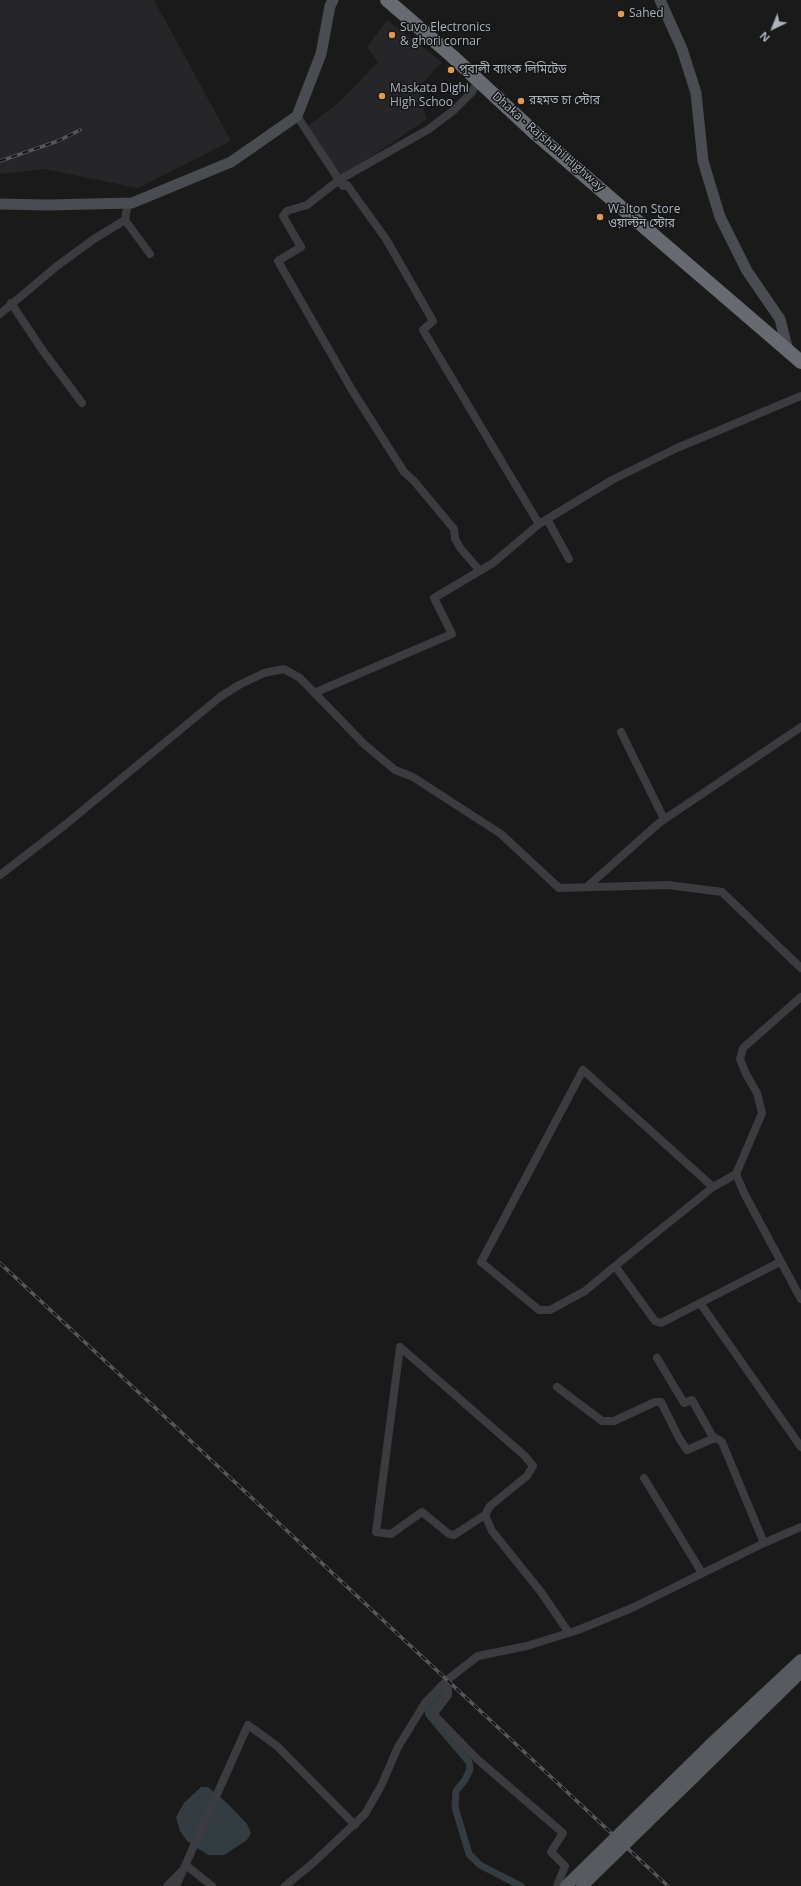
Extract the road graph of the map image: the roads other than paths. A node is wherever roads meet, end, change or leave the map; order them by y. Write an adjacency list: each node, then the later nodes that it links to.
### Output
1 (333, 0): 5 (street)
2 (387, 0): 4 (highway, Dhaka - Rajshahi Highway)
3 (660, 0): 13 (street)
4 (478, 80): 6 (street); 13 (highway, Dhaka - Rajshahi Highway)
5 (297, 116): 6 (street); 7 (street)
6 (339, 180): 18 (street); 20 (street)
7 (128, 203): 8 (street); 9 (street)
8 (0, 204)
9 (125, 220): 10 (street); 11 (street)
10 (150, 254)
11 (11, 303): 12 (street); 16 (street)
12 (0, 314)
13 (788, 351): 14 (highway, Dhaka - Rajshahi Highway)
14 (801, 362)
15 (801, 396): 17 (street)
16 (82, 403)
17 (547, 519): 18 (street); 19 (street)
18 (539, 524): 20 (street)
19 (569, 559)
20 (480, 571): 21 (street)
21 (314, 693): 25 (street); 26 (street)
22 (801, 727): 24 (street)
23 (621, 732): 24 (street)
24 (664, 819): 26 (street)
25 (0, 875)
26 (588, 886): 27 (street)
27 (801, 968)
28 (801, 997): 29 (street)
29 (736, 1174): 30 (street); 31 (street)
30 (713, 1187): 32 (street); 32 (street)
31 (780, 1262): 33 (street); 34 (street)
32 (615, 1266): 34 (street)
33 (801, 1299)
34 (700, 1303): 38 (street)
35 (656, 1358): 37 (street)
36 (557, 1387): 37 (street)
37 (714, 1439): 42 (street)
38 (801, 1447)
39 (644, 1478): 43 (street)
40 (486, 1515): 40 (street); 44 (street)
41 (801, 1527): 42 (street)
42 (764, 1543): 43 (street)
43 (702, 1573): 44 (street)
44 (569, 1633): 47 (street)
45 (801, 1660): 54 (main road, bridge)
46 (801, 1672): 55 (main road, bridge)
47 (443, 1684): 48 (street); 53 (street)
48 (354, 1825): 50 (street); 52 (street)
49 (168, 1886): 51 (street)
50 (176, 1886)
51 (212, 1886)
52 (285, 1886)
53 (556, 1886)
54 (566, 1886)
55 (582, 1886)

